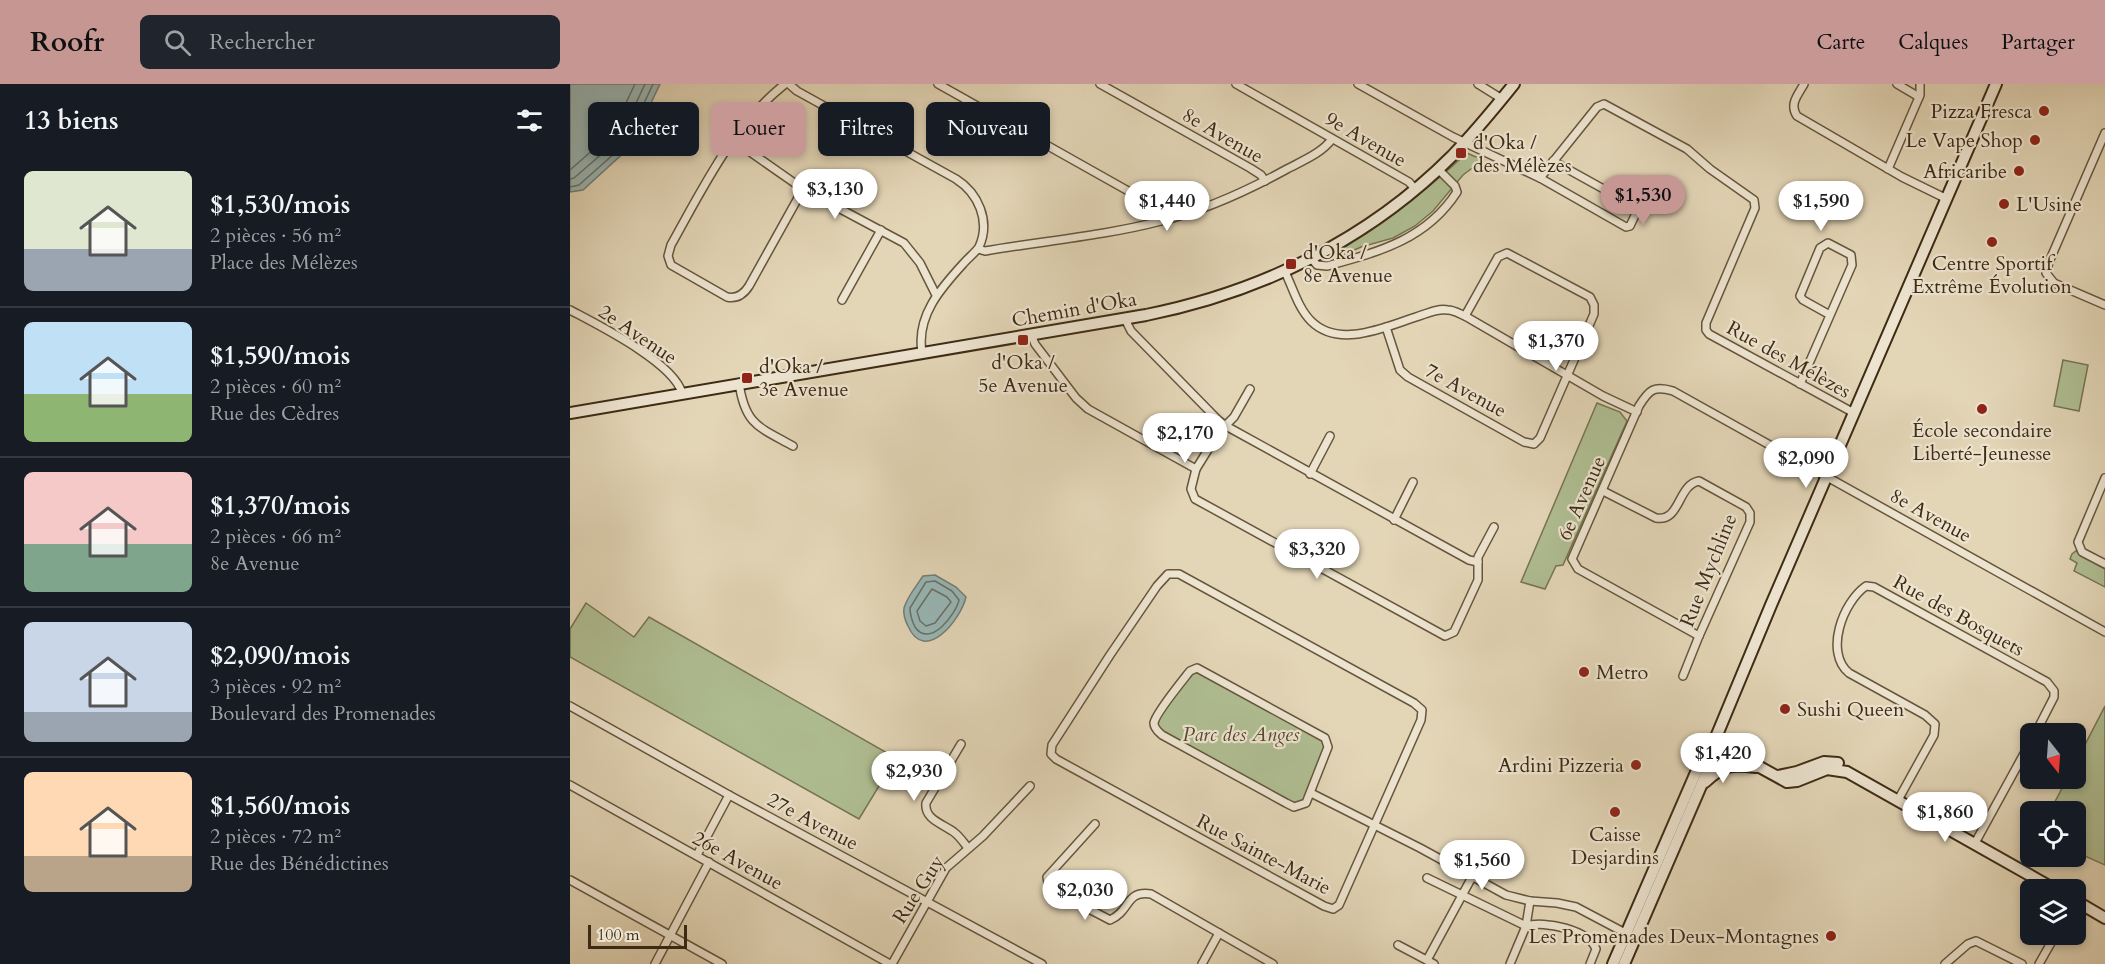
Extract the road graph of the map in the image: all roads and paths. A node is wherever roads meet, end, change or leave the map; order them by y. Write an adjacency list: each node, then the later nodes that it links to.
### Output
1 (787, 84): 14 (street); 30 (street)
2 (938, 84): 28 (street)
3 (1100, 84): 24 (street, 8e Avenue)
4 (1236, 84): 16 (street, 9e Avenue)
5 (1358, 84): 17 (street)
6 (1478, 84): 13 (street)
7 (1514, 84): 13 (street, Chemin d'Oka)
8 (1804, 84): 22 (street)
9 (1897, 84): 12 (street)
10 (1920, 84): 12 (street)
11 (1996, 84): 27 (street)
12 (1920, 97): 22 (street)
13 (1502, 99): 17 (street, Chemin d'Oka)
14 (767, 102)
15 (2105, 133): 35 (street)
16 (1332, 139): 24 (street); 26 (street, 9e Avenue)
17 (1464, 143): 21 (street, Chemin d'Oka); 23 (street)
18 (722, 156): 25 (street)
19 (757, 156): 25 (street)
20 (1553, 161): 23 (street, Rue des Mélèzes); 23 (street); 45 (street, Rue des Mélèzes)
21 (1438, 169): 26 (street, Chemin d'Oka); 31 (street)
22 (1888, 169): 27 (street)
23 (1540, 178)
24 (1265, 181): 28 (street)
25 (803, 189): 29 (street)
26 (1415, 189): 31 (street, Chemin d'Oka)
27 (1947, 199): 50 (street)
28 (1168, 219): 30 (street)
29 (881, 230): 33 (street); 34 (street)
30 (978, 249): 33 (street)
31 (1312, 259): 32 (street, Chemin d'Oka)
32 (1286, 272): 39 (street, Chemin d'Oka); 40 (street)
33 (936, 295): 42 (street)
34 (842, 300)
35 (2105, 305)
36 (570, 310): 47 (street, 2e Avenue)
37 (1830, 315): 37 (street); 45 (street)
38 (1465, 316): 40 (street); 43 (street); 43 (street)
39 (1125, 319): 41 (street, Chemin d'Oka); 51 (street)
40 (1386, 327): 43 (street, 7e Avenue)
41 (1031, 334): 42 (street, Chemin d'Oka); 54 (street)
42 (922, 352): 44 (street, Chemin d'Oka)
43 (1568, 376): 49 (street)
44 (739, 383): 47 (street, Chemin d'Oka); 53 (street)
45 (1800, 384): 50 (street, Rue des Mélèzes)
46 (1250, 389): 51 (street)
47 (682, 393): 48 (street, Chemin d'Oka)
48 (570, 412)
49 (1637, 412): 56 (street, 8e Avenue); 59 (street, 6e Avenue)
50 (1854, 413): 56 (street)
51 (1226, 426): 54 (street); 55 (street)
52 (1330, 436): 55 (street)
53 (793, 446)
54 (1196, 469): 62 (street)
55 (1311, 474): 60 (street)
56 (1827, 476): 64 (street, 8e Avenue); 69 (street)
57 (2105, 478): 63 (street)
58 (1413, 482): 60 (street)
59 (1603, 491): 65 (street, 6e Avenue); 65 (street, Rue Mychline)
60 (1394, 520): 62 (street)
61 (1494, 527): 62 (street)
62 (1478, 562)
63 (2105, 564)
64 (2105, 632)
65 (1699, 636): 66 (street, Rue Mychline)
66 (1683, 676)
67 (570, 706): 77 (street, 27e Avenue)
68 (2041, 723): 78 (street, Rue des Bosquets)
69 (1714, 742): 72 (street); 74 (street); 97 (street)
70 (961, 744): 82 (street)
71 (2020, 761): 81 (street)
72 (1762, 767): 74 (street); 78 (street)
73 (570, 785): 83 (street, 26e Avenue)
74 (1702, 785): 97 (street)
75 (1030, 786): 82 (street, Rue Guy)
76 (1311, 794): 76 (street); 80 (street)
77 (729, 795): 83 (street); 90 (street, 27e Avenue)
78 (1898, 800): 81 (street)
79 (1095, 824): 95 (street)
80 (1374, 824): 80 (street, Rue Sainte-Marie); 85 (street)
81 (1975, 843): 87 (street)
82 (968, 848): 90 (street, Rue Guy)
83 (697, 855): 84 (street, 26e Avenue)
84 (709, 862): 96 (street); 103 (street, 26e Avenue)
85 (1472, 877): 89 (street); 91 (street)
86 (1427, 878): 89 (street)
87 (2037, 879)
88 (570, 880): 96 (street)
89 (1462, 895): 94 (street); 100 (street)
90 (927, 901): 103 (street, Rue Guy); 104 (street, 27e Avenue)
91 (1530, 901): 94 (street); 97 (street)
92 (2086, 907): 93 (street)
93 (2105, 918)
94 (1526, 926): 107 (street); 108 (street)
95 (1219, 933): 105 (street); 106 (street)
96 (670, 935): 101 (street); 102 (street)
97 (1630, 936): 109 (street); 110 (street)
98 (1398, 945): 100 (street)
99 (2050, 945): 113 (street)
100 (1430, 962)
101 (655, 964)
102 (722, 964)
103 (891, 964)
104 (1041, 964)
105 (1202, 964)
106 (1273, 964)
107 (1510, 964)
108 (1590, 964)
109 (1613, 964)
110 (1624, 964)
111 (1946, 964): 112 (street)
112 (2022, 964)
113 (2039, 964)

